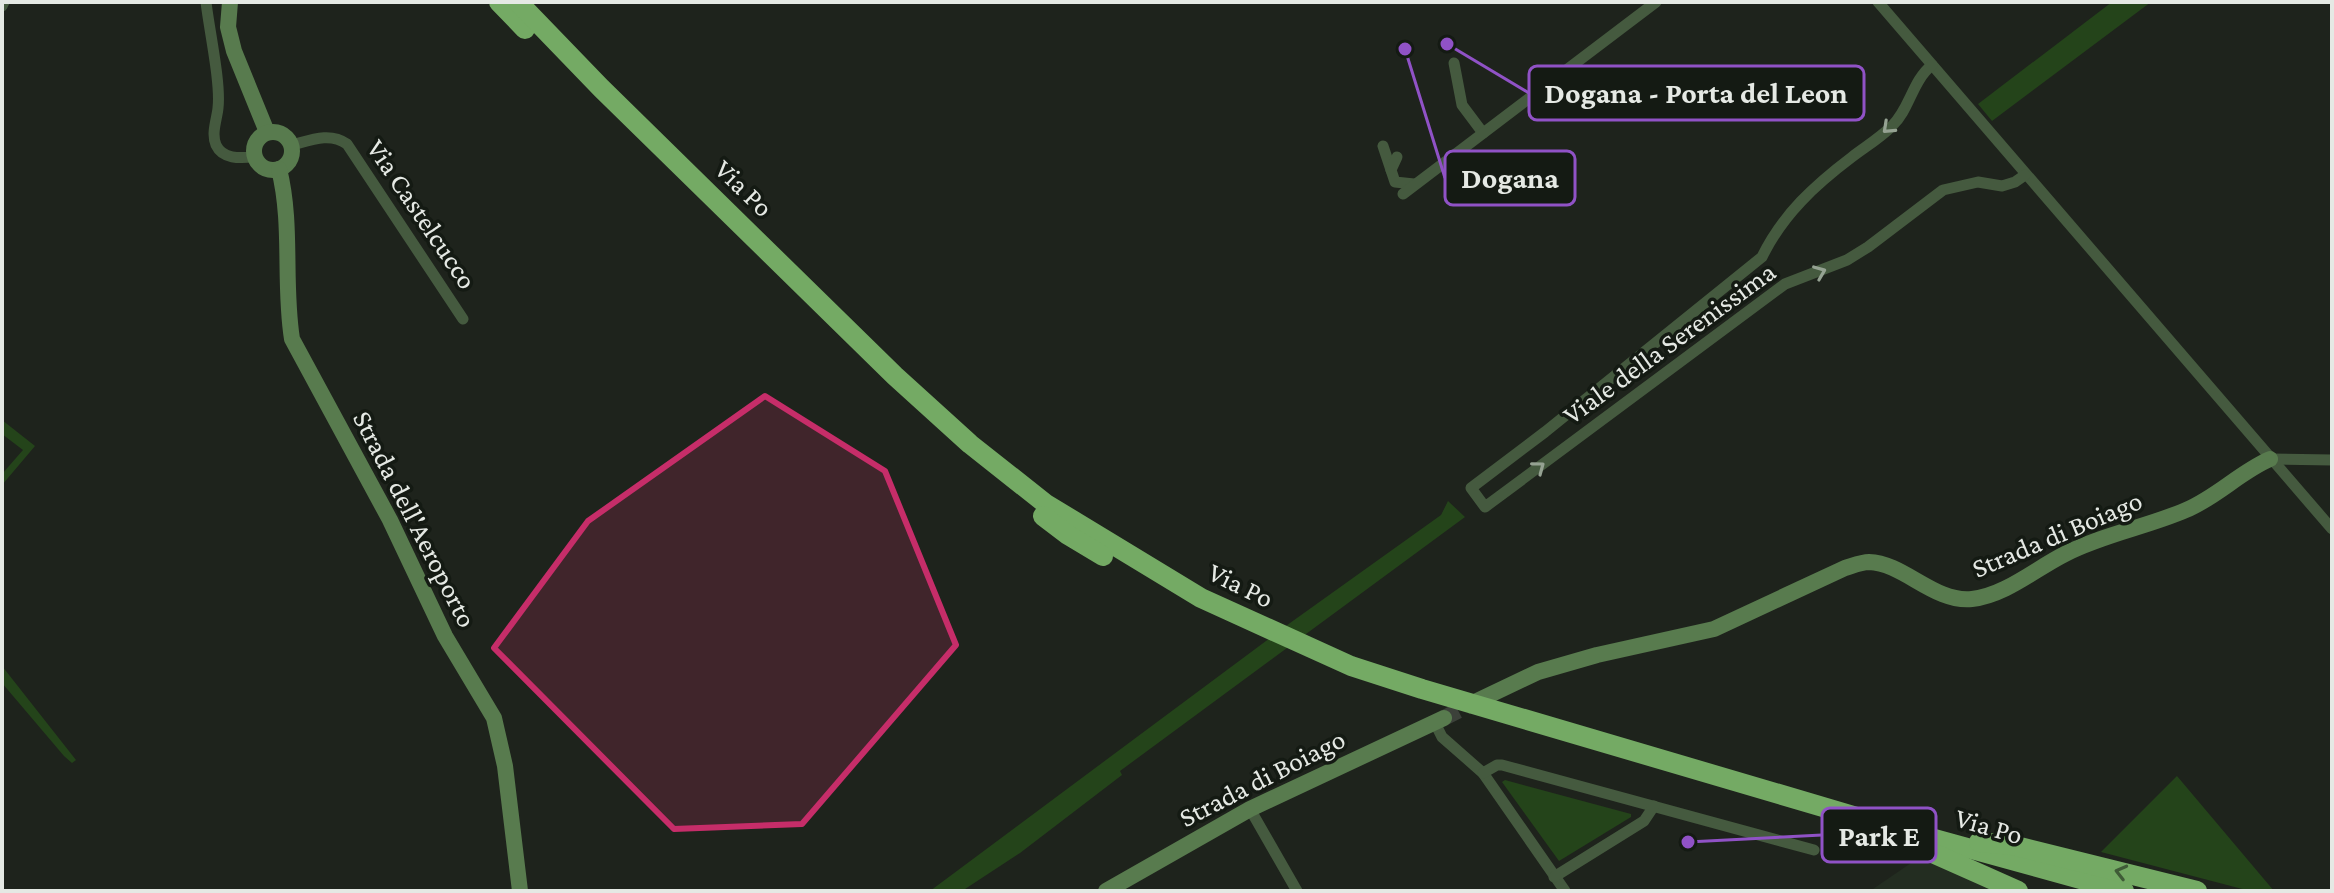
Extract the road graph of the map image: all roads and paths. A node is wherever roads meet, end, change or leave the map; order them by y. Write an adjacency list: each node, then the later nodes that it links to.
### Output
1 (206, 2): 13 (street)
2 (230, 2): 9 (street)
3 (499, 2): 31 (highway, Via Po)
4 (518, 2): 31 (highway, Via Po)
5 (1656, 2): 10 (street)
6 (1878, 2): 8 (street)
7 (1454, 63): 10 (street)
8 (1932, 65): 17 (street); 17 (street, Viale della Serenissima, one-way to 17)
9 (267, 132): 11 (street); 13 (street)
10 (1483, 133): 18 (street)
11 (292, 145): 15 (street); 20 (street, Via Castelcucco)
12 (1383, 146): 16 (street)
13 (255, 157): 15 (street)
14 (1397, 157): 16 (street)
15 (279, 169): 34 (street, Strada dell'Aeroporto)
16 (1391, 170): 18 (street)
17 (2025, 175): 22 (street)
18 (1415, 184): 19 (street)
19 (1403, 194)
20 (463, 319)
21 (2291, 458): 22 (street, Strada di Boiago); 23 (street, Strada di Boiago); 24 (street)
22 (2270, 459): 24 (street); 26 (street, Strada di Boiago)
23 (2332, 460)
24 (2288, 479): 25 (street)
25 (2332, 529)
26 (1477, 701)
27 (1440, 721): 28 (street); 30 (street, Strada di Boiago)
28 (1483, 773): 29 (street); 33 (street)
29 (1654, 806): 32 (street); 33 (street)
30 (1250, 809): 35 (street, Strada di Boiago); 36 (street)
31 (1927, 844): 38 (highway); 39 (highway, Via Po); 40 (highway, Via Po); 41 (highway, one-way to 31)
32 (1814, 850)
33 (1554, 877): 37 (street)
34 (520, 891)
35 (1106, 891)
36 (1297, 891)
37 (1565, 891)
38 (2018, 891)
39 (2071, 891)
40 (2124, 891)
41 (2197, 891)

